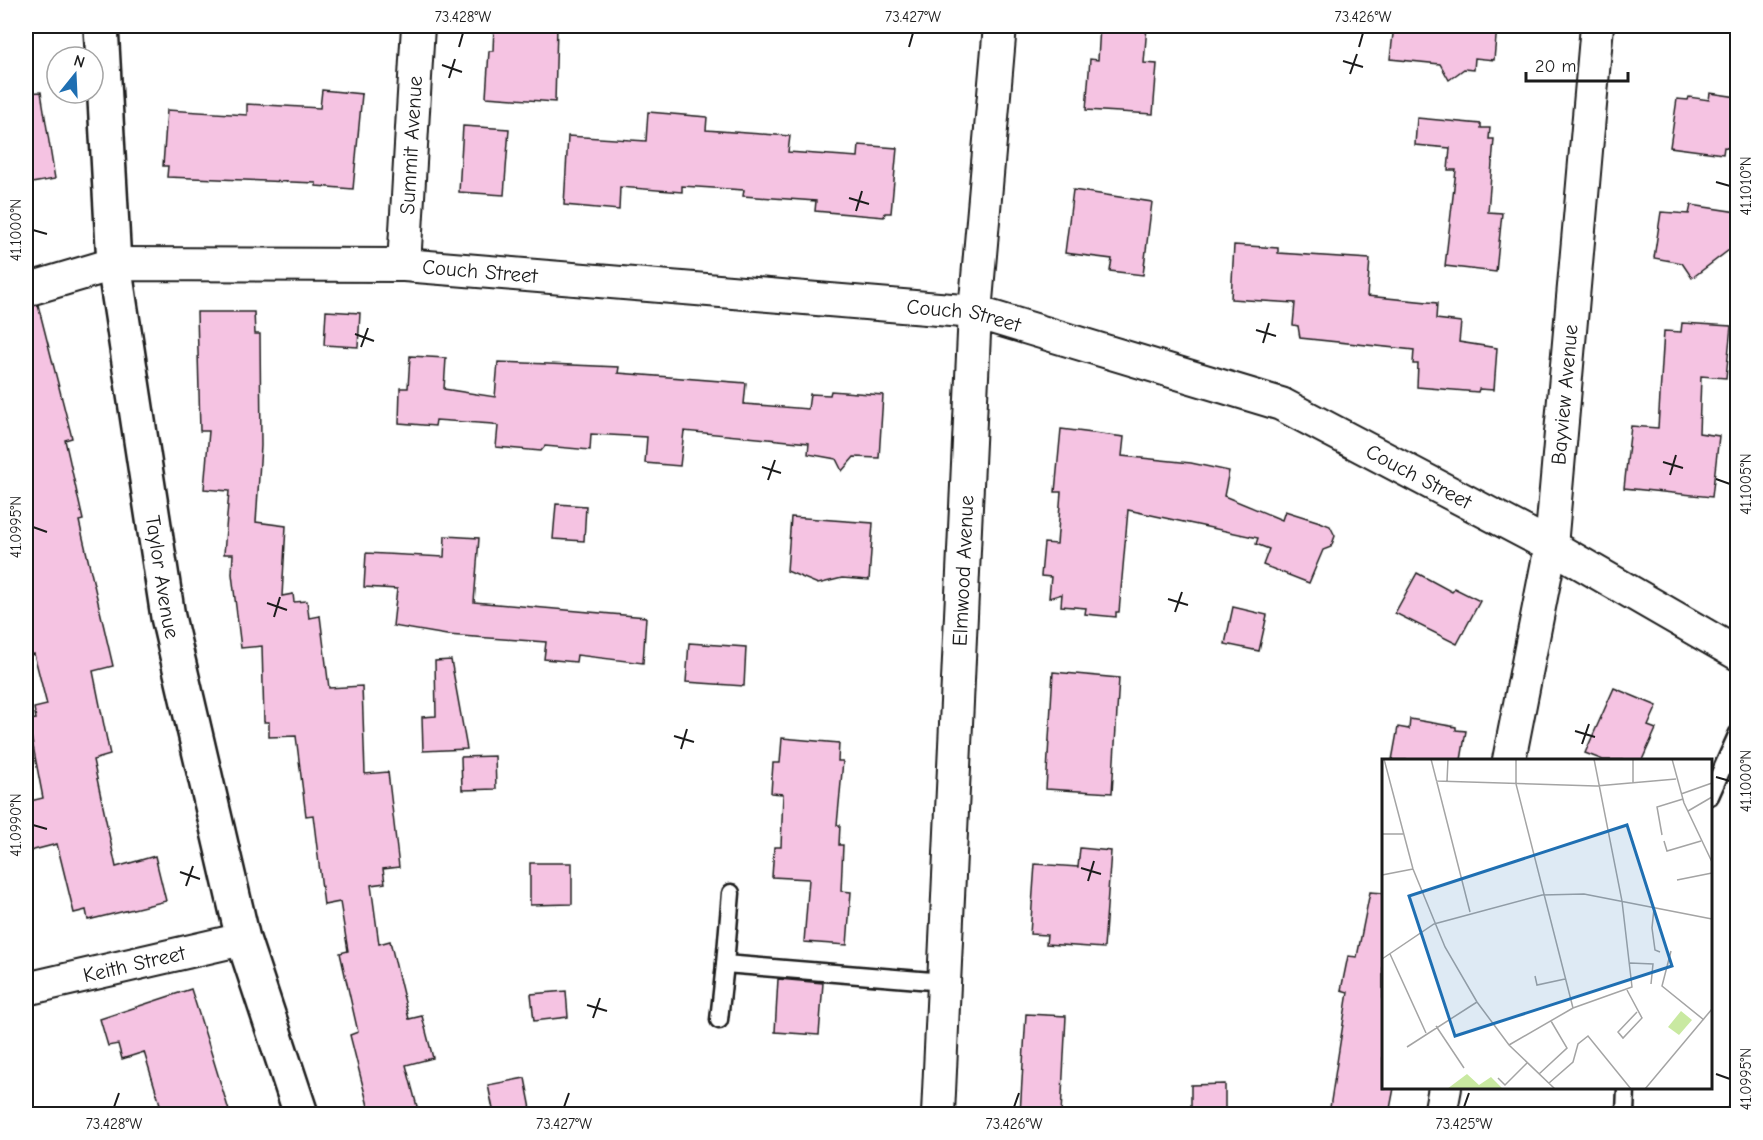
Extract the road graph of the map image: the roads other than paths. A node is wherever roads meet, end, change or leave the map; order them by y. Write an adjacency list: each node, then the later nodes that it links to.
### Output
1 (101, 26): 5 (street, Taylor Avenue)
2 (418, 26): 6 (street, Summit Avenue)
3 (1000, 26): 8 (street, Elmwood Avenue)
4 (1597, 26): 9 (street, Bayview Avenue)
5 (114, 264): 6 (street, Couch Street); 7 (street, Couch Street); 15 (street, Taylor Avenue)
6 (404, 265): 8 (street, Couch Street)
7 (26, 290)
8 (975, 312): 9 (street, Couch Street); 17 (street, Elmwood Avenue)
9 (1551, 546): 10 (street, Couch Street); 12 (street, Bayview Avenue)
10 (1737, 654)
11 (1737, 733): 13 (lane)
12 (1509, 759)
13 (1712, 791)
14 (731, 893): 16 (lane)
15 (243, 939): 18 (street, Keith Street); 23 (street, Taylor Avenue)
16 (725, 964): 17 (lane); 19 (lane)
17 (944, 982): 24 (street, Elmwood Avenue)
18 (26, 989)
19 (719, 1020)
20 (1445, 1089): 25 (street)
21 (1626, 1089): 26 (lane)
22 (1737, 1110): 27 (lane)
23 (301, 1114)
24 (938, 1114)
25 (1440, 1114)
26 (1625, 1114)
27 (1735, 1114)

